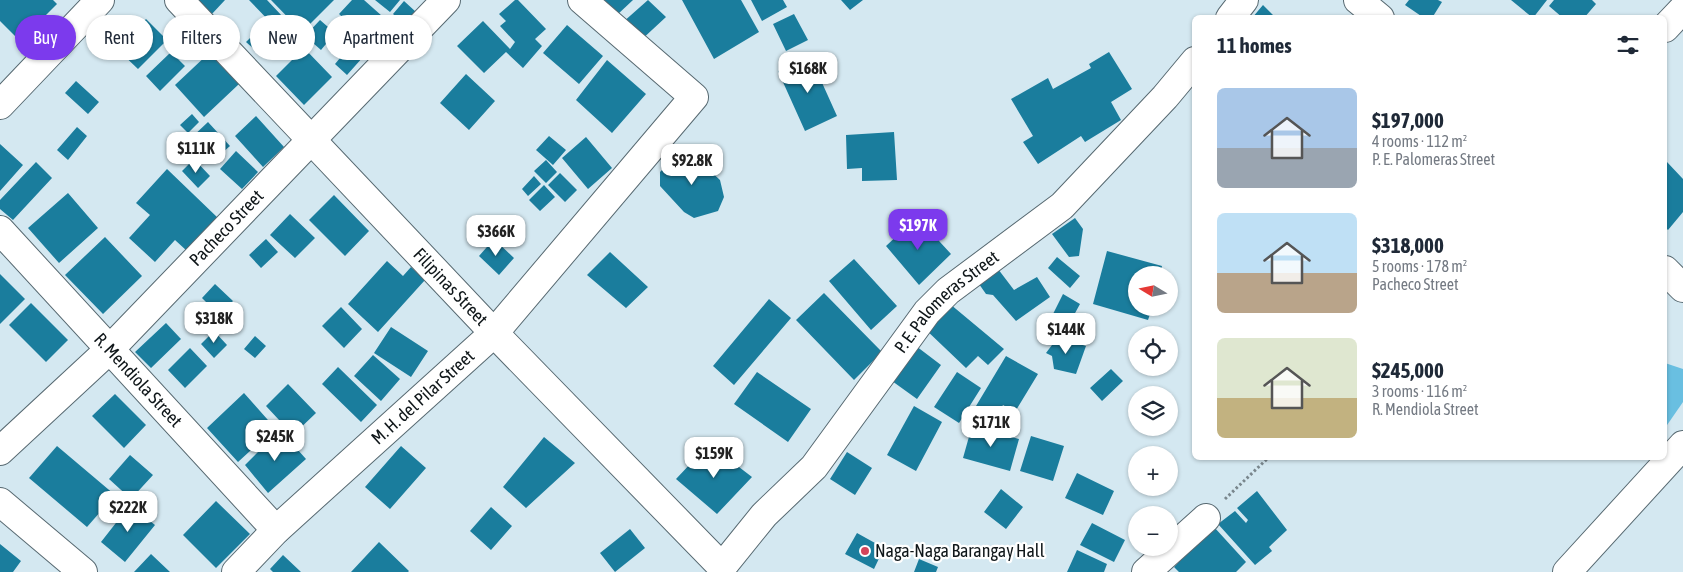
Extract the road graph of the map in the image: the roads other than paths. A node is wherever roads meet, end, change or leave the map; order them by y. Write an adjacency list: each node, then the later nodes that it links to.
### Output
1 (100, 0): 12 (street)
2 (179, 0): 13 (street, Filipinas Street)
3 (446, 0): 13 (street, Pacheco Street)
4 (582, 0): 17 (street, M. H. del Pilar Street)
5 (1244, 0): 8 (street)
6 (1358, 0): 9 (street)
7 (1683, 9): 10 (street)
8 (1232, 15)
9 (1376, 15)
10 (1667, 26)
11 (1192, 65): 24 (street, P. E. Palomeras Street)
12 (0, 105)
13 (311, 138): 17 (street, Filipinas Street); 18 (street, Pacheco Street)
14 (0, 230): 18 (street, R. Mendiola Street)
15 (1667, 272): 16 (street)
16 (1683, 288)
17 (494, 333): 23 (street, M. H. del Pilar Street); 24 (street, Filipinas Street)
18 (110, 349): 20 (street, Pacheco Street); 23 (street, R. Mendiola Street)
19 (1683, 445): 28 (street)
20 (0, 451)
21 (0, 502): 25 (street)
22 (1206, 518): 27 (street)
23 (276, 530): 26 (street, M. H. del Pilar Street)
24 (722, 570)
25 (83, 572)
26 (236, 572)
27 (1146, 572)
28 (1566, 572)

